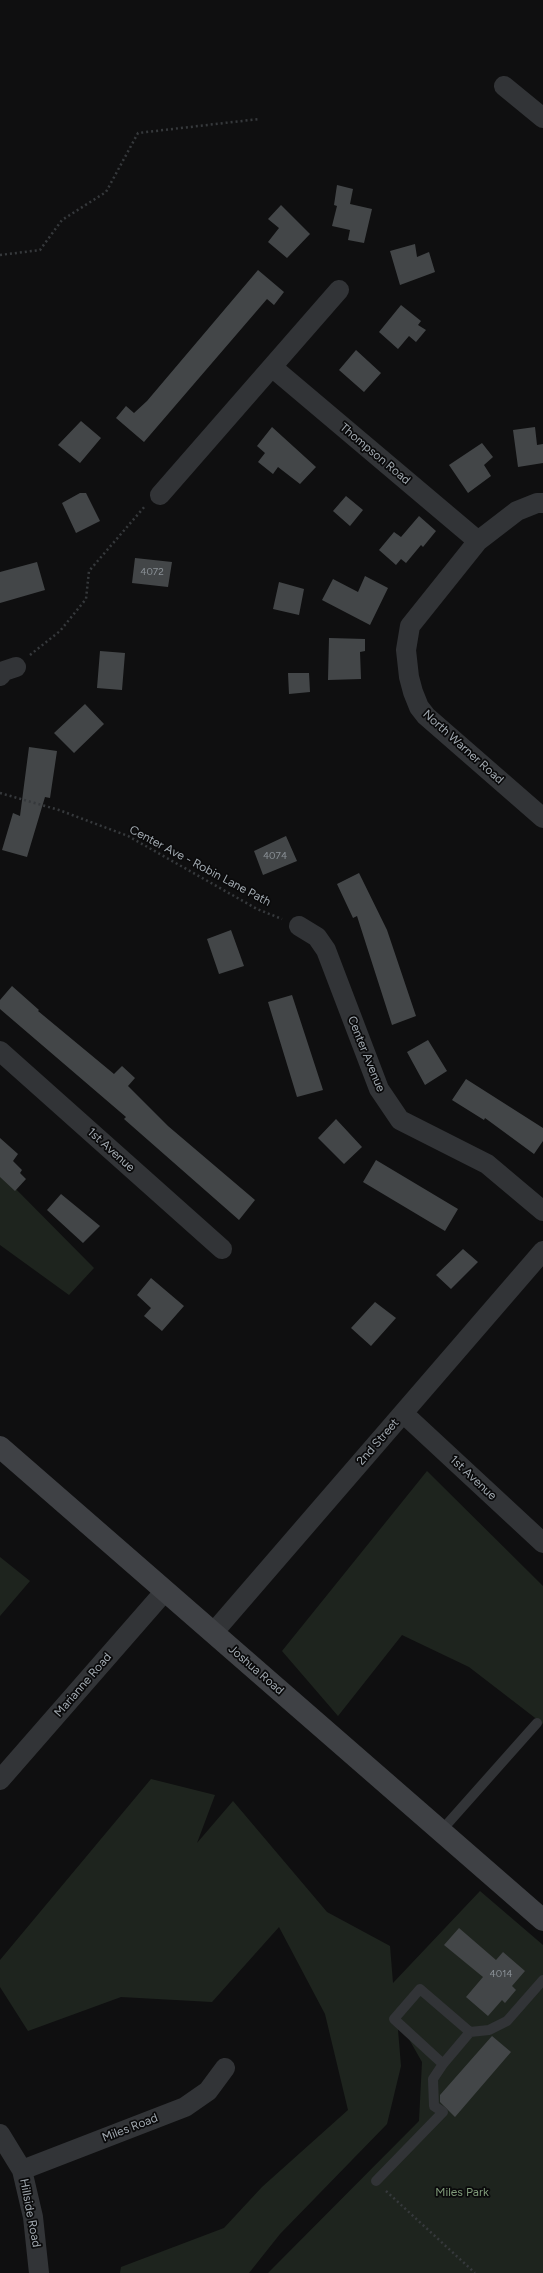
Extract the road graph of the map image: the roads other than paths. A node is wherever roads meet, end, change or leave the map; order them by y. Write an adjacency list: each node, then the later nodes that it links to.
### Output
1 (504, 86): 2 (street)
2 (543, 118)
3 (339, 290): 4 (street)
4 (272, 367): 5 (street); 7 (street, Thompson Road)
5 (160, 496)
6 (543, 503): 7 (street, North Warner Road)
7 (478, 541): 8 (street, North Warner Road)
8 (543, 818)
9 (299, 926): 11 (street, Center Avenue)
10 (0, 1051): 12 (street, 1st Avenue)
11 (543, 1211)
12 (222, 1250)
13 (543, 1251): 14 (street, 2nd Street)
14 (403, 1413): 16 (street, 1st Avenue); 18 (street, 2nd Street)
15 (0, 1447): 17 (main road, Joshua Road)
16 (543, 1542)
17 (165, 1591): 18 (main road, Joshua Road); 20 (street, Marianne Road)
18 (213, 1634): 21 (main road, Joshua Road)
19 (537, 1723): 21 (lane)
20 (0, 1780)
21 (441, 1830): 22 (main road, Joshua Road)
22 (543, 1920)
23 (543, 1980): 24 (lane)
24 (470, 2032): 25 (lane); 25 (lane)
25 (443, 2064): 29 (lane)
26 (225, 2068): 28 (street, Miles Road)
27 (0, 2134): 28 (street, Hillside Road)
28 (22, 2170): 30 (street, Hillside Road)
29 (376, 2181)
30 (39, 2273)

